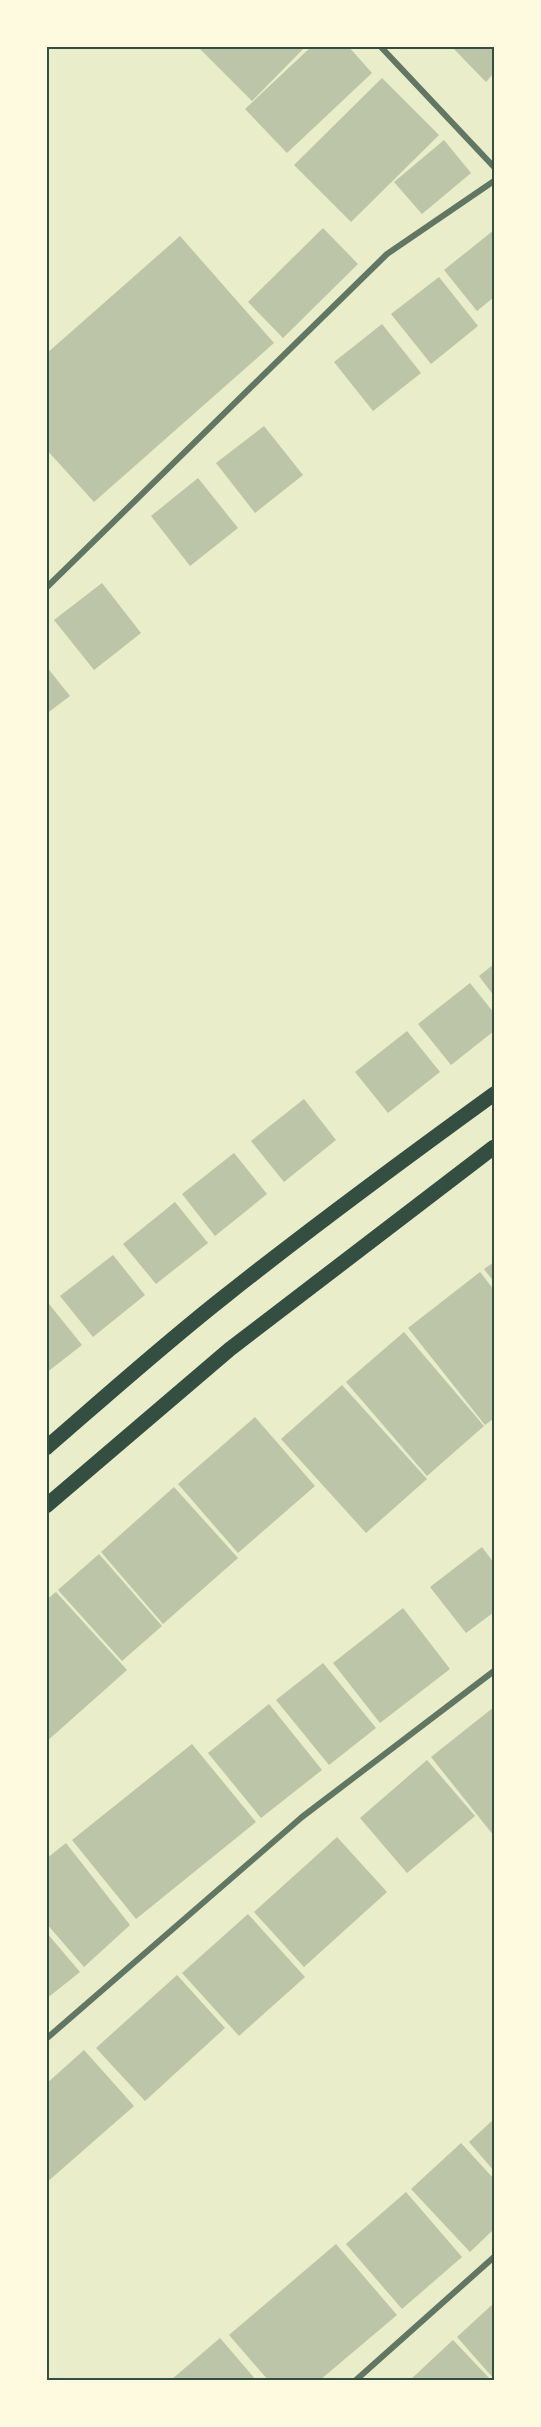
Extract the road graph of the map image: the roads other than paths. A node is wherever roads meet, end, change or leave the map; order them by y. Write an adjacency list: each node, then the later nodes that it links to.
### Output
1 (380, 46): 2 (street)
2 (495, 167)
3 (495, 181): 4 (street)
4 (46, 588)
5 (495, 1094): 7 (main road)
6 (495, 1147): 8 (main road)
7 (46, 1448)
8 (46, 1506)
9 (495, 1671): 10 (street)
10 (46, 2039)
11 (495, 2257): 12 (street)
12 (356, 2380)

